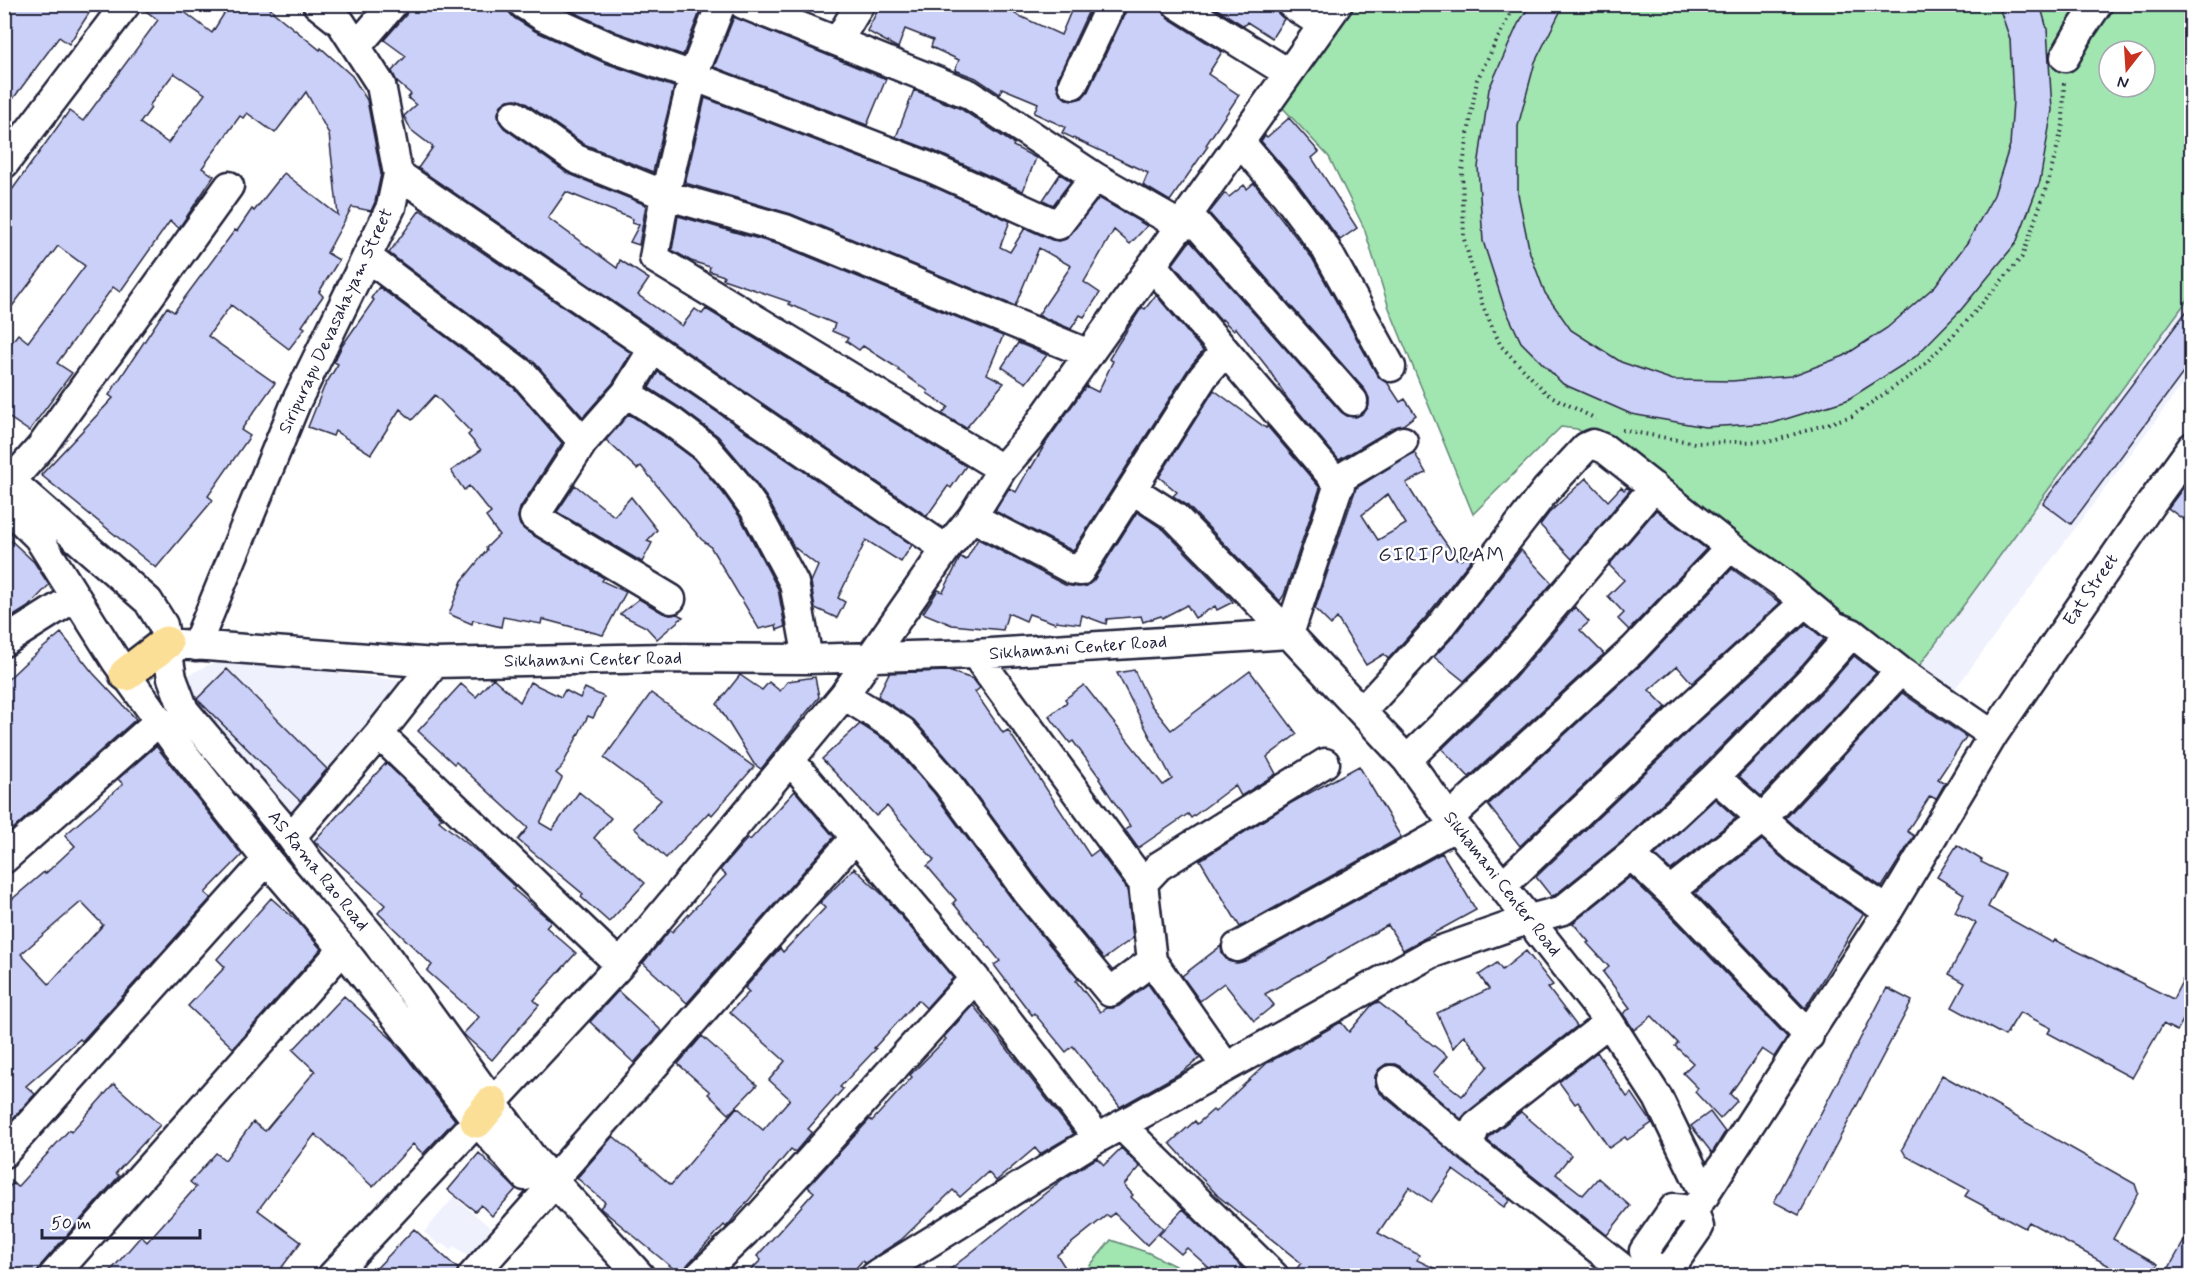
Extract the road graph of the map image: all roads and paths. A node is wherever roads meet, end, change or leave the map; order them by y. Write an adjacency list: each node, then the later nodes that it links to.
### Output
1 (126, 4): 22 (street)
2 (317, 4): 15 (street, Siripurapu Devasahayam Street)
3 (393, 4): 15 (street)
4 (523, 4): 18 (street)
5 (721, 4): 18 (street)
6 (743, 4): 14 (street)
7 (860, 4): 14 (street)
8 (1111, 4): 19 (street)
9 (1177, 4): 17 (street)
10 (1291, 4): 13 (street)
11 (1515, 4): 36 (path)
12 (2098, 4): 16 (street)
13 (1331, 15): 17 (street)
14 (838, 41): 24 (street)
15 (357, 46): 23 (street, Siripurapu Devasahayam Street)
16 (2065, 57): 37 (path)
17 (1288, 73): 21 (street)
18 (693, 76): 24 (street); 26 (street)
19 (1073, 84)
20 (514, 115): 26 (street)
21 (1240, 142): 27 (street); 33 (street)
22 (4, 165)
23 (398, 174): 28 (street, Siripurapu Devasahayam Street); 30 (street)
24 (1095, 177): 27 (street)
25 (229, 186): 42 (street)
26 (664, 195): 32 (street); 41 (street)
27 (1181, 226): 29 (street); 35 (street)
28 (367, 256): 39 (street); 55 (street, Siripurapu Devasahayam Street)
29 (1152, 266): 31 (street); 32 (street)
30 (653, 349): 34 (street); 48 (street)
31 (1225, 351): 43 (street); 45 (street)
32 (1089, 354): 41 (street)
33 (1391, 367)
34 (626, 393): 39 (street); 58 (street)
35 (1353, 401)
36 (1601, 422)
37 (1618, 428)
38 (1403, 441): 43 (street)
39 (583, 442): 50 (street)
40 (2192, 447): 66 (street, Eat Street)
41 (1002, 469): 46 (street)
42 (7, 486): 49 (street, AS Rama Rao Road); 55 (street, AS Rama Rao Road)
43 (1340, 486): 53 (street)
44 (1653, 487): 47 (street); 63 (street); 68 (street)
45 (1133, 490): 46 (street); 53 (street)
46 (972, 517): 48 (street)
47 (1730, 547): 51 (street); 72 (street)
48 (946, 549): 57 (street)
49 (75, 597): 54 (street); 61 (street, AS Rama Rao Road)
50 (671, 599)
51 (1805, 602): 52 (street); 79 (street)
52 (1852, 633): 60 (street); 70 (street)
53 (1289, 634): 56 (street, Sikhamani Center Road); 63 (street, Sikhamani Center Road)
54 (4, 642)
55 (181, 644): 59 (street, Sikhamani Center Road); 61 (main road); 73 (street, AS Rama Rao Road)
56 (975, 654): 57 (street, Sikhamani Center Road); 78 (street)
57 (870, 657): 58 (street, Sikhamani Center Road); 62 (street)
58 (808, 659): 59 (street, Sikhamani Center Road)
59 (435, 663): 65 (street)
60 (1900, 671): 66 (street); 71 (street)
61 (126, 674): 64 (street, AS Rama Rao Road)
62 (844, 695): 67 (street); 85 (street)
63 (1363, 710): 68 (street, Sikhamani Center Road)
64 (159, 721): 76 (street); 77 (street, AS Rama Rao Road)
65 (379, 734): 73 (street); 86 (street)
66 (1993, 735): 81 (street, Eat Street)
67 (790, 760): 74 (street); 86 (street)
68 (1407, 760): 72 (street, Sikhamani Center Road)
69 (1325, 762): 78 (street)
70 (1715, 777): 71 (street); 75 (street)
71 (1763, 818): 80 (street); 81 (street)
72 (1453, 822): 79 (street, Sikhamani Center Road); 83 (street)
73 (291, 837): 92 (street, AS Rama Rao Road)
74 (855, 837): 87 (street); 96 (street)
75 (1631, 855): 80 (street); 82 (street)
76 (4, 859)
77 (267, 860): 84 (street, AS Rama Rao Road); 95 (street)
78 (1143, 883): 85 (street)
79 (1503, 885): 82 (street, Sikhamani Center Road)
80 (1670, 891): 89 (street)
81 (1888, 911): 89 (street, Eat Street)
82 (1530, 919): 88 (street, Sikhamani Center Road); 90 (street)
83 (1237, 947)
84 (343, 949): 92 (street, AS Rama Rao Road); 99 (street)
85 (1152, 961): 90 (street)
86 (620, 965): 92 (street)
87 (975, 978): 93 (street); 104 (street)
88 (1609, 1022): 94 (street); 97 (street, Sikhamani Center Road)
89 (1809, 1036): 97 (street, Eat Street)
90 (1226, 1067): 93 (street)
91 (1390, 1080): 94 (street)
92 (484, 1112): 96 (street, AS Rama Rao Road); 100 (street)
93 (1110, 1132): 105 (street); 106 (street)
94 (1468, 1146): 98 (street)
95 (4, 1153)
96 (548, 1189): 101 (street); 102 (street, AS Rama Rao Road); 103 (street, AS Rama Rao Road)
97 (1699, 1204): 98 (street)
98 (1641, 1272)
99 (53, 1275)
100 (332, 1275)
101 (472, 1275)
102 (614, 1275)
103 (639, 1275)
104 (699, 1275)
105 (875, 1275)
106 (1274, 1275)

